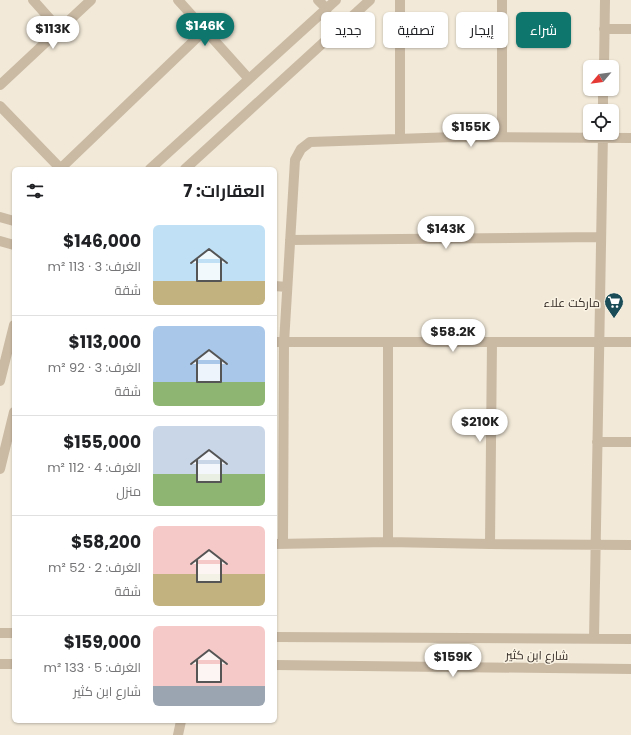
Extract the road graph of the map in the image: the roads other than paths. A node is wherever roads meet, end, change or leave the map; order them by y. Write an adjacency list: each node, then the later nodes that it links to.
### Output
1 (33, 0): 11 (street)
2 (91, 0): 11 (street)
3 (178, 0): 13 (street)
4 (318, 0): 10 (street)
5 (336, 0): 10 (street)
6 (370, 0): 28 (street)
7 (400, 0): 22 (street)
8 (502, 0): 20 (street)
9 (605, 0): 14 (street)
10 (327, 9): 16 (street)
11 (59, 29): 17 (street)
12 (631, 29): 14 (street)
13 (205, 30): 16 (street); 26 (street)
14 (604, 30): 15 (street)
15 (604, 60)
16 (249, 79): 27 (street)
17 (0, 85)
18 (0, 106): 25 (street)
19 (583, 136): 20 (street)
20 (502, 137): 22 (street)
21 (619, 137): 23 (street)
22 (400, 138): 32 (street)
23 (631, 138)
24 (603, 140): 31 (street)
25 (58, 167)
26 (62, 167)
27 (152, 167)
28 (187, 167)
29 (0, 218): 30 (street)
30 (12, 219)
31 (601, 237): 32 (street); 39 (street)
32 (290, 240): 36 (street)
33 (0, 241): 34 (street)
34 (12, 244)
35 (277, 286): 36 (street)
36 (287, 287): 41 (street)
37 (12, 333): 43 (street)
38 (492, 342): 39 (street); 42 (street); 50 (street)
39 (599, 342): 40 (street); 45 (street)
40 (631, 342)
41 (280, 343): 42 (street); 49 (street)
42 (388, 343): 48 (street)
43 (0, 381)
44 (12, 420): 47 (street)
45 (597, 442): 46 (street); 51 (street)
46 (631, 442)
47 (0, 470)
48 (388, 542): 49 (street); 50 (street)
49 (279, 543)
50 (490, 544): 51 (street)
51 (595, 545): 52 (street); 57 (street)
52 (631, 545)
53 (0, 633): 54 (street)
54 (12, 633)
55 (277, 637): 57 (street, شارع ابن كثير)
56 (631, 639): 57 (street, شارع ابن كثير)
57 (594, 640)
58 (0, 664): 59 (street)
59 (12, 664)
60 (277, 665): 61 (street, شارع ابن كثير)
61 (631, 670)
62 (181, 723): 63 (street)
63 (178, 735)

